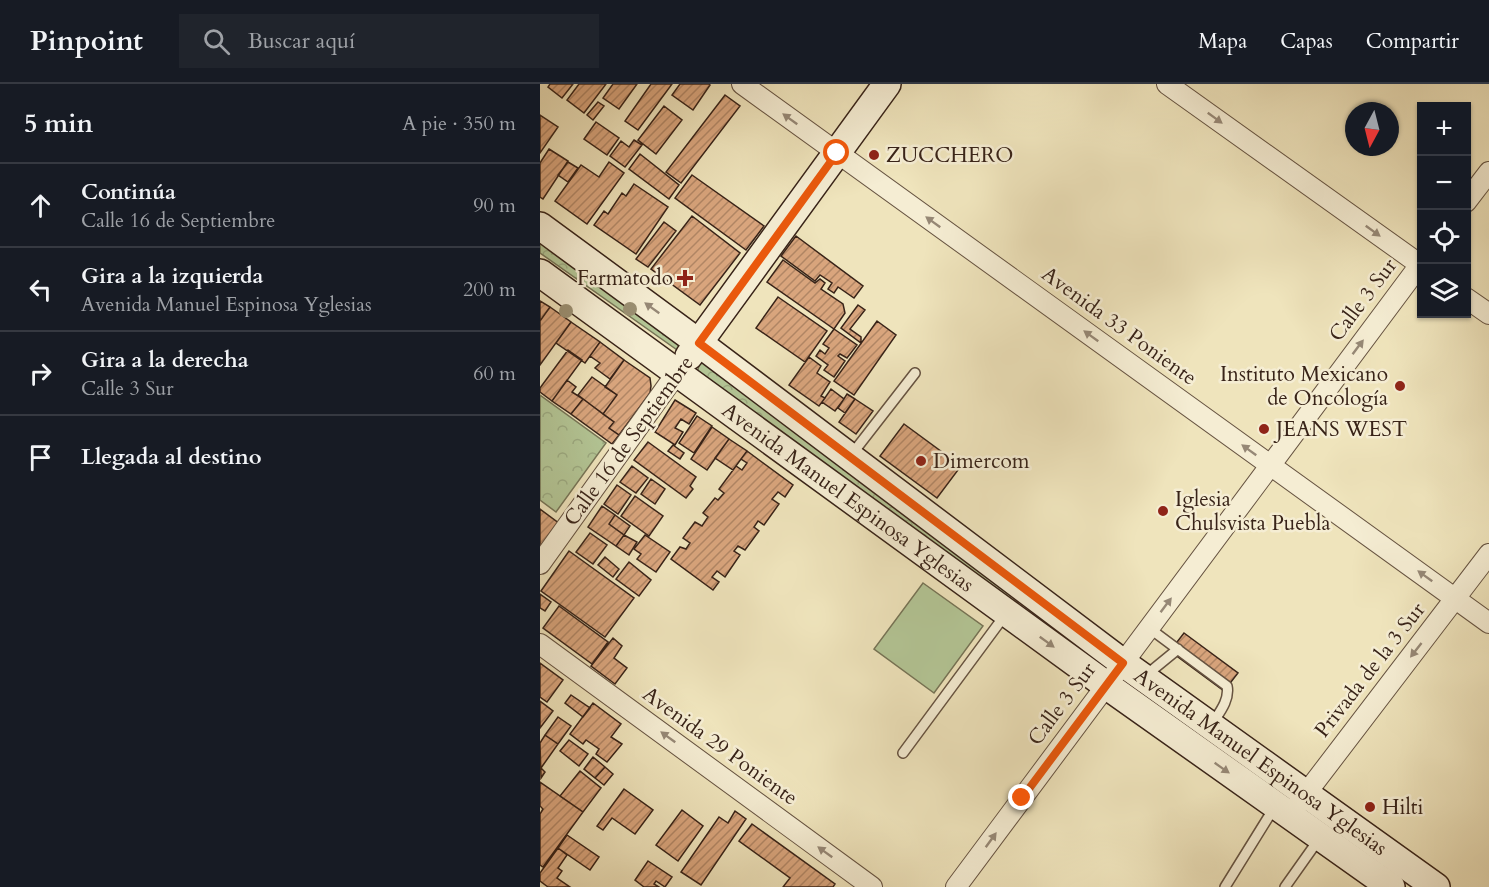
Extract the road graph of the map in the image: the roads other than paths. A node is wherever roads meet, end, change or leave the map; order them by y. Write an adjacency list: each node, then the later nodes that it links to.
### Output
1 (742, 84): 4 (street, Avenida 33 Poniente, one-way to 1)
2 (887, 84): 4 (main road, Calle 16 de Septiembre)
3 (1167, 84): 8 (street, one-way to 8)
4 (837, 153): 13 (main road, Calle 16 de Septiembre); 17 (street, Avenida 33 Poniente, one-way to 4)
5 (1489, 172): 6 (street)
6 (1471, 197)
7 (540, 226): 13 (main road, Avenida Manuel Espinosa Yglesias, one-way to 7)
8 (1417, 261)
9 (1417, 269): 17 (street, Calle 3 Sur, one-way to 9)
10 (540, 273): 15 (main road, Avenida Manuel Espinosa Yglesias)
11 (1471, 301): 12 (street)
12 (1489, 314)
13 (699, 343): 15 (main road, Calle 16 de Septiembre); 16 (main road, Avenida Manuel Espinosa Yglesias)
14 (915, 373): 16 (lane)
15 (676, 374): 19 (street, Calle 16 de Septiembre); 21 (main road, Avenida Manuel Espinosa Yglesias)
16 (850, 457): 26 (main road, Avenida Manuel Espinosa Yglesias)
17 (1270, 465): 20 (street, Avenida 33 Poniente, one-way to 17); 23 (street, Calle 3 Sur, one-way to 17)
18 (1489, 554): 20 (street, Privada de la 3 Sur)
19 (540, 564)
20 (1456, 599): 22 (street, Avenida 33 Poniente); 30 (street, Privada de la 3 Sur, one-way to 30)
21 (1007, 613): 27 (main road, Avenida Manuel Espinosa Yglesias, one-way to 27); 29 (lane)
22 (1489, 623)
23 (1149, 628): 25 (lane); 26 (street, Calle 3 Sur)
24 (540, 644): 33 (street, Avenida 29 Poniente, one-way to 24)
25 (1178, 649): 26 (lane); 28 (lane)
26 (1133, 670): 27 (street, Calle 3 Sur); 28 (main road, Avenida Manuel Espinosa Yglesias)
27 (1106, 685): 28 (main road, Avenida Manuel Espinosa Yglesias); 34 (street, Calle 3 Sur, one-way to 27)
28 (1204, 737): 30 (main road, Avenida Manuel Espinosa Yglesias); 31 (main road, Avenida Manuel Espinosa Yglesias, one-way to 31)
29 (903, 753)
30 (1306, 793): 31 (street, Privada de la 3 Sur); 38 (main road, Avenida Manuel Espinosa Yglesias)
31 (1282, 810): 32 (main road, Avenida Manuel Espinosa Yglesias); 35 (lane)
32 (1320, 837): 36 (lane); 37 (main road, Avenida Manuel Espinosa Yglesias)
33 (872, 887)
34 (956, 887)
35 (1225, 887)
36 (1285, 887)
37 (1390, 887)
38 (1436, 887)

